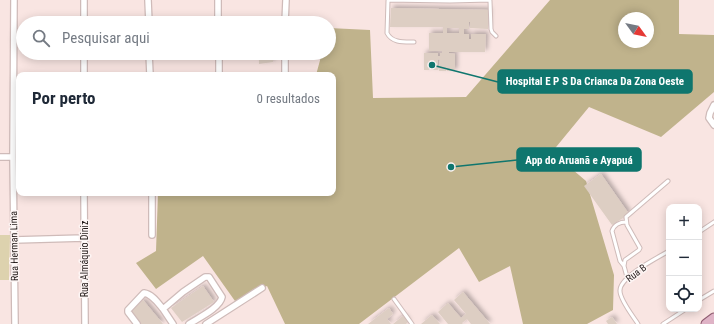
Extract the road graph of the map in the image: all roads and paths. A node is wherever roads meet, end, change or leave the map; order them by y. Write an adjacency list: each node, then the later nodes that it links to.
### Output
1 (14, 0): 22 (street, Rua Herman Lima)
2 (84, 0): 8 (street)
3 (148, 0): 9 (street)
4 (218, 0): 10 (street)
5 (286, 0): 11 (street)
6 (388, 0): 7 (lane); 13 (lane)
7 (490, 0): 12 (lane)
8 (84, 16)
9 (149, 16)
10 (218, 16)
11 (286, 16)
12 (496, 36)
13 (414, 42)
14 (84, 60): 18 (street)
15 (149, 60): 19 (street)
16 (219, 60): 20 (street)
17 (285, 60): 21 (street)
18 (84, 72)
19 (150, 72)
20 (219, 72)
21 (285, 72)
22 (16, 86): 26 (street, Rua Herman Lima)
23 (714, 105): 24 (street)
24 (714, 125)
25 (0, 157): 26 (street)
26 (13, 157): 35 (street, Rua Herman Lima)
27 (668, 180): 30 (lane)
28 (84, 196): 34 (street, Rua Almáquio Diniz)
29 (152, 196): 33 (street)
30 (626, 222): 37 (lane); 37 (lane)
31 (714, 222): 32 (lane)
32 (702, 230)
33 (152, 234)
34 (84, 238): 35 (street); 47 (street, Rua Almáquio Diniz)
35 (14, 240): 46 (street, Rua Herman Lima)
36 (666, 253): 38 (lane, Rua B)
37 (624, 266): 38 (lane)
38 (627, 278): 53 (lane, Rua B)
39 (262, 288): 51 (street)
40 (714, 291): 41 (lane)
41 (702, 298)
42 (394, 299): 52 (lane)
43 (163, 309): 48 (street); 49 (street); 50 (street)
44 (681, 312): 54 (lane)
45 (714, 318): 55 (main road)
46 (15, 324)
47 (85, 324)
48 (137, 324)
49 (173, 324)
50 (189, 324)
51 (206, 324)
52 (412, 324)
53 (638, 324)
54 (663, 324)
55 (706, 324)

